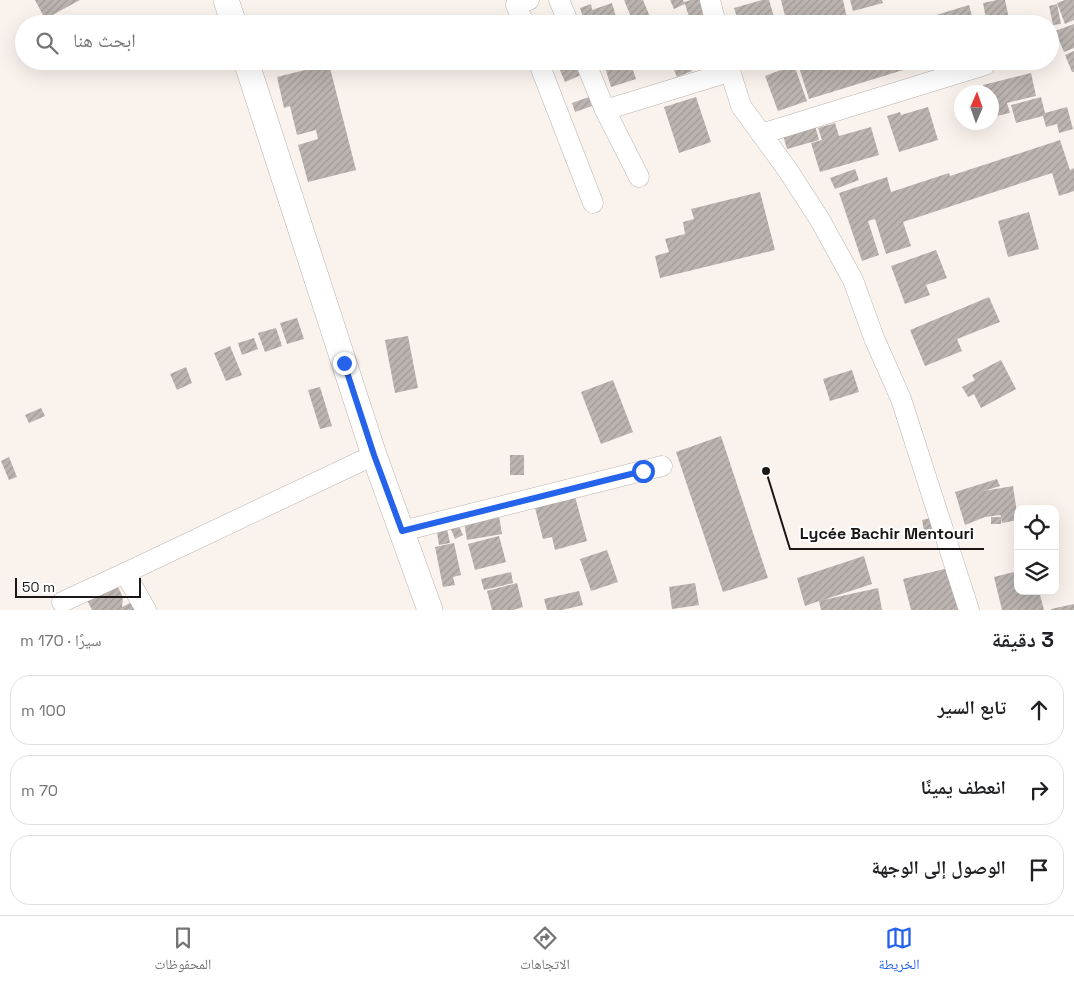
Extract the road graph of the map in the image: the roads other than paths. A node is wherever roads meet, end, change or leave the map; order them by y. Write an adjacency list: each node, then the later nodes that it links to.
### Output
1 (226, 0): 5 (street)
2 (528, 0): 6 (street)
3 (559, 0): 7 (street)
4 (711, 0): 8 (street)
5 (231, 15)
6 (520, 15)
7 (565, 15)
8 (714, 15)
9 (249, 70): 19 (street)
10 (541, 70): 18 (street)
11 (589, 70): 15 (street)
12 (717, 70): 15 (street)
13 (729, 70): 16 (street)
14 (969, 70): 16 (street)
15 (605, 110): 17 (street)
16 (761, 134): 26 (street)
17 (639, 177)
18 (593, 203)
19 (374, 455): 21 (street); 22 (street)
20 (662, 466): 21 (street)
21 (402, 531): 25 (street)
22 (125, 573): 23 (street); 24 (street)
23 (62, 602)
24 (146, 610)
25 (430, 610)
26 (968, 610)

